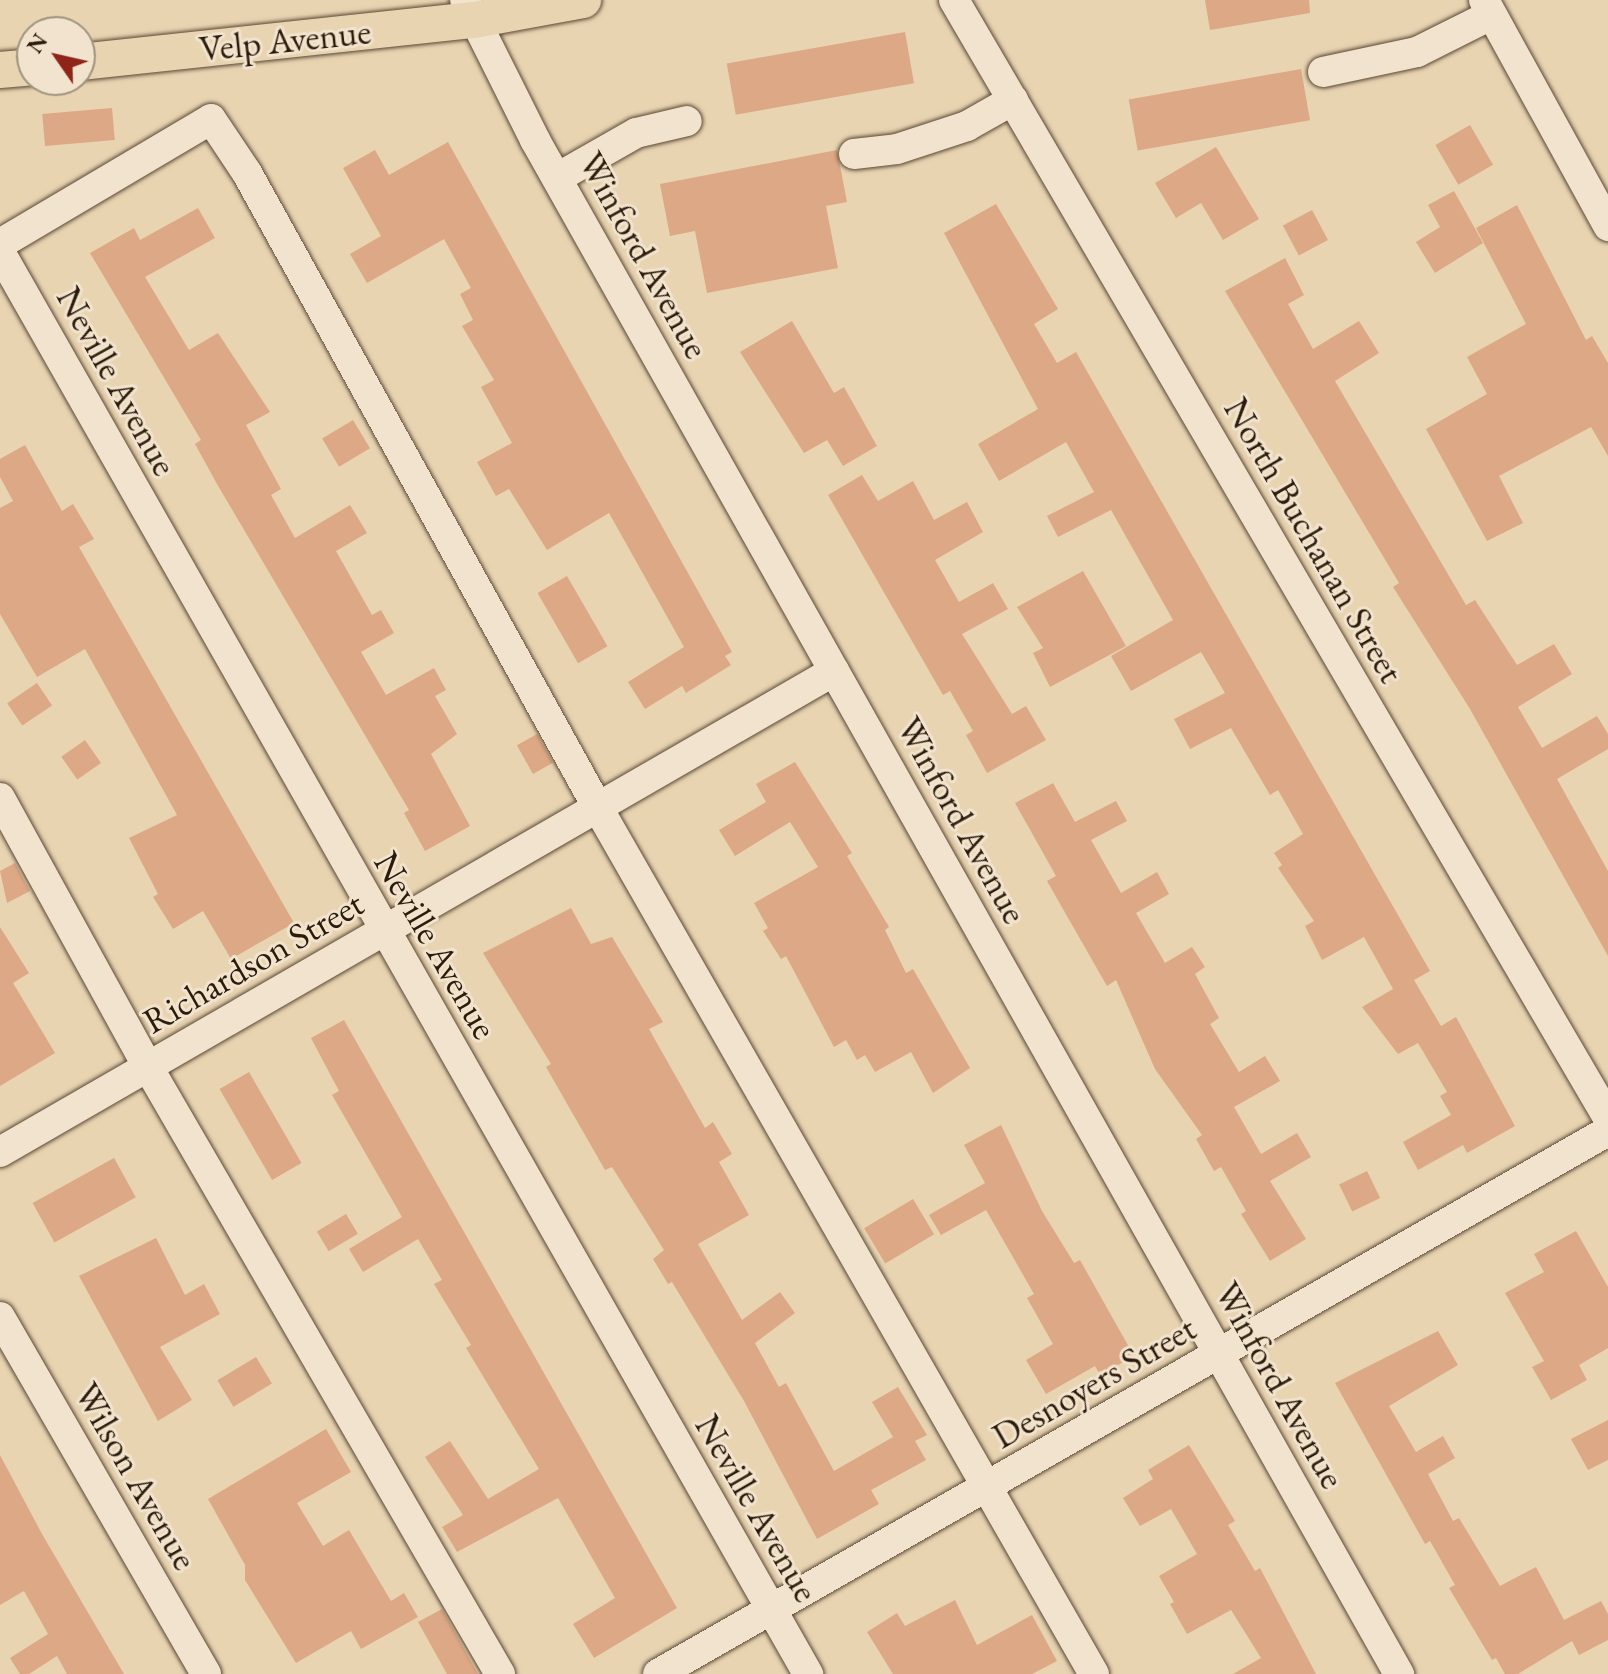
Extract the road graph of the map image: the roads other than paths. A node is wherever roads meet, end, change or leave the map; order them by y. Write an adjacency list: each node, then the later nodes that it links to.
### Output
1 (583, 0): 4 (main road, Velp Avenue)
2 (954, 0): 7 (street, North Buchanan Street)
3 (1488, 7): 6 (street); 11 (street)
4 (470, 10): 5 (main road, Velp Avenue); 10 (street, Winford Avenue)
5 (96, 60)
6 (1323, 72)
7 (1013, 100): 9 (street); 19 (street, North Buchanan Street)
8 (687, 121): 10 (street)
9 (854, 154)
10 (557, 178): 14 (street, Winford Avenue)
11 (1608, 226)
12 (0, 244): 16 (street)
13 (0, 252): 17 (street, Neville Avenue)
14 (834, 671): 16 (street, Richardson Street); 23 (street, Winford Avenue)
15 (0, 798): 18 (street)
16 (598, 808): 17 (street, Richardson Street); 24 (street)
17 (384, 931): 18 (street, Richardson Street); 25 (street, Neville Avenue)
18 (148, 1067): 21 (street, Richardson Street); 27 (street)
19 (1608, 1118)
20 (1608, 1131): 23 (street, Desnoyers Street)
21 (0, 1152)
22 (0, 1317): 26 (street, Wilson Avenue)
23 (1219, 1354): 24 (street, Desnoyers Street); 31 (street, Winford Avenue)
24 (988, 1486): 25 (street, Desnoyers Street); 30 (street)
25 (771, 1610): 28 (street, Desnoyers Street); 29 (street, Neville Avenue)
26 (206, 1674)
27 (500, 1674)
28 (658, 1674)
29 (808, 1674)
30 (1094, 1674)
31 (1399, 1674)

